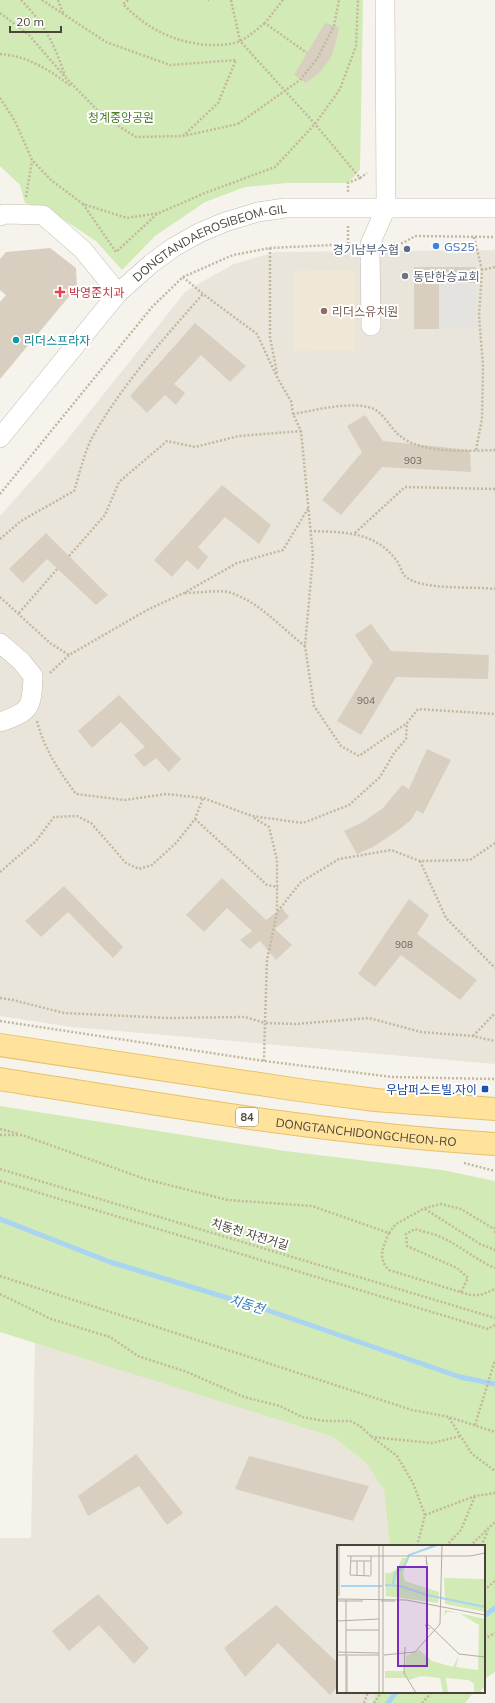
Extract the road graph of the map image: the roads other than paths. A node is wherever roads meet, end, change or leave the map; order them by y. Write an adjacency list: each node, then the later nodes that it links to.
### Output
1 (385, 0): 2 (street)
2 (386, 208): 3 (street, DONGTANDAEROSIBEOM-GIL); 5 (street, DONGTANDAEROSIBEOM-GIL); 6 (street)
3 (495, 208)
4 (0, 216): 5 (street)
5 (118, 293): 7 (street, DONGTANDAEROSIBEOM-GIL)
6 (371, 326)
7 (0, 438)
8 (0, 643): 9 (street)
9 (0, 722)
10 (0, 1045): 12 (main road)
11 (0, 1079): 13 (main road, DONGTANCHIDONGCHEON-RO / 84)
12 (495, 1109)
13 (495, 1144)

